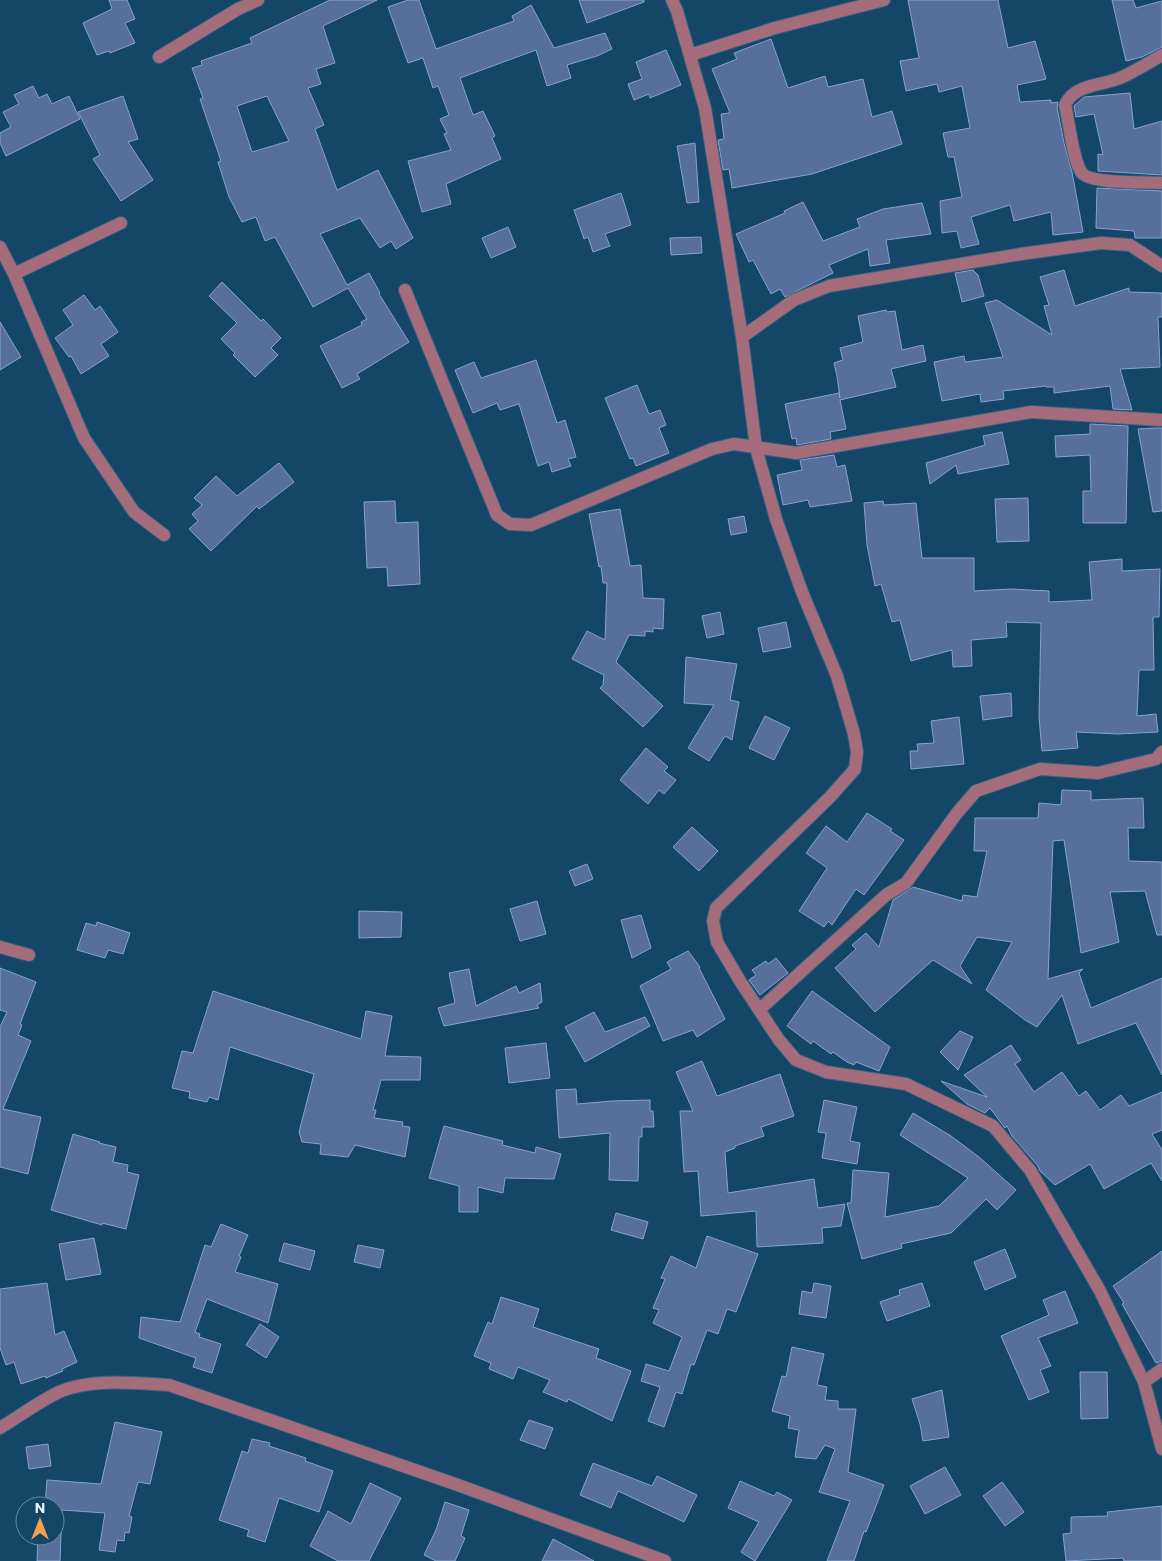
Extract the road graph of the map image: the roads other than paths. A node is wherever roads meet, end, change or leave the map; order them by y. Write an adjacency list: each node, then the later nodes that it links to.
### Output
1 (258, 0): 6 (street)
2 (672, 0): 4 (street)
3 (884, 0): 4 (street)
4 (690, 55): 13 (street)
5 (1162, 55): 7 (street)
6 (159, 57)
7 (1162, 183)
8 (121, 223): 11 (street)
9 (0, 248): 11 (street)
10 (1162, 266): 13 (street)
11 (14, 274): 16 (street)
12 (405, 290): 15 (street)
13 (742, 337): 15 (street)
14 (1162, 420): 15 (street)
15 (756, 448): 20 (street)
16 (164, 536)
17 (1162, 752): 20 (street)
18 (0, 947): 19 (street)
19 (29, 956)
20 (759, 1010): 22 (street)
21 (1162, 1369): 22 (street)
22 (1144, 1382): 24 (street)
23 (0, 1428): 25 (street)
24 (1162, 1449)
25 (640, 1557): 26 (street)
26 (665, 1561)

